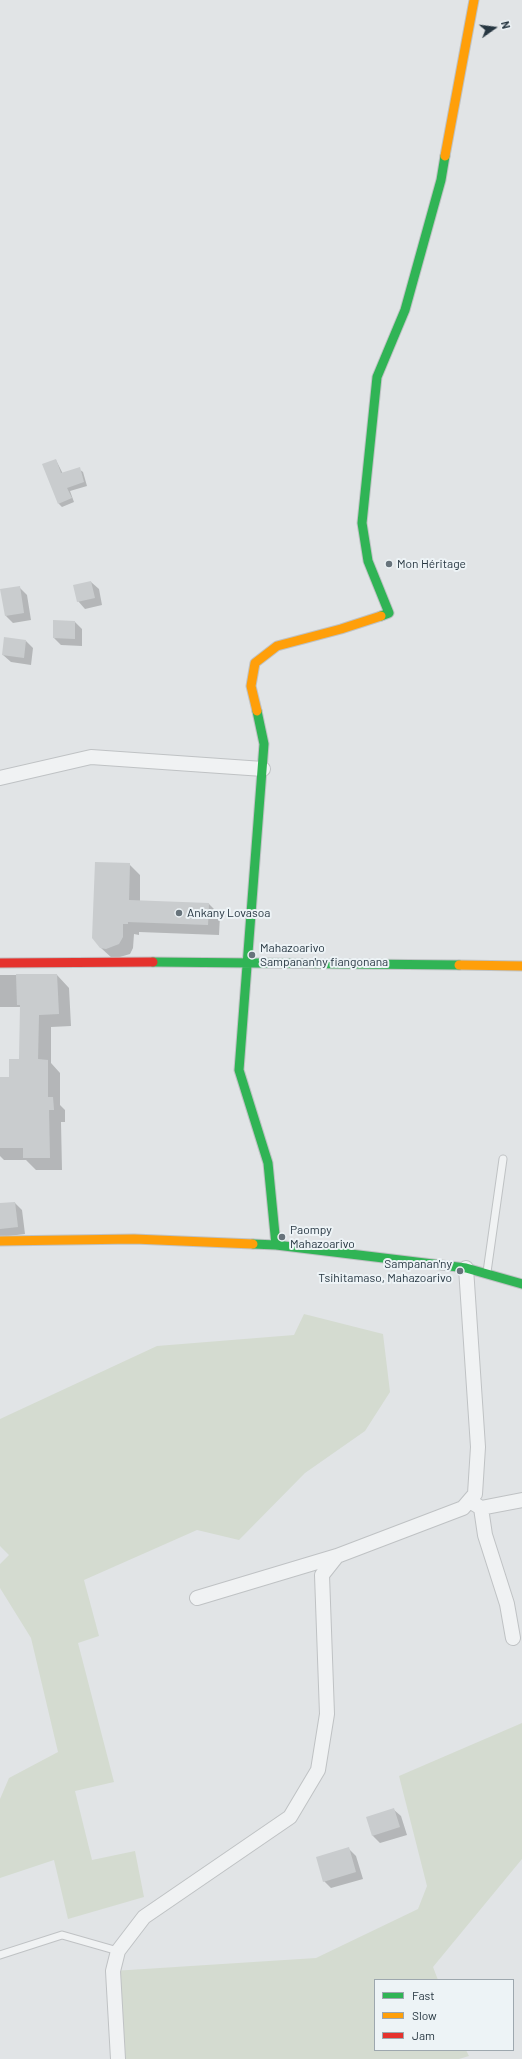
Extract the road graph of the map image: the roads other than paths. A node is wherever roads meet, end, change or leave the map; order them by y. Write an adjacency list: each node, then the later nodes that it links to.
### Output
1 (474, 0): 2 (street)
2 (263, 770): 3 (street); 4 (street)
3 (0, 778)
4 (246, 962): 5 (street); 6 (street); 9 (street)
5 (0, 963)
6 (522, 966)
7 (503, 1159): 11 (lane)
8 (0, 1241): 9 (street)
9 (276, 1245): 10 (street)
10 (466, 1268): 11 (street); 13 (street)
11 (487, 1274): 12 (street)
12 (522, 1284)
13 (469, 1500): 15 (street); 16 (street)
14 (522, 1500): 15 (street)
15 (481, 1508): 18 (street)
16 (337, 1556): 17 (street); 19 (street)
17 (197, 1598)
18 (514, 1638)
19 (118, 1951): 20 (lane); 21 (street)
20 (0, 1955)
21 (118, 2059)

